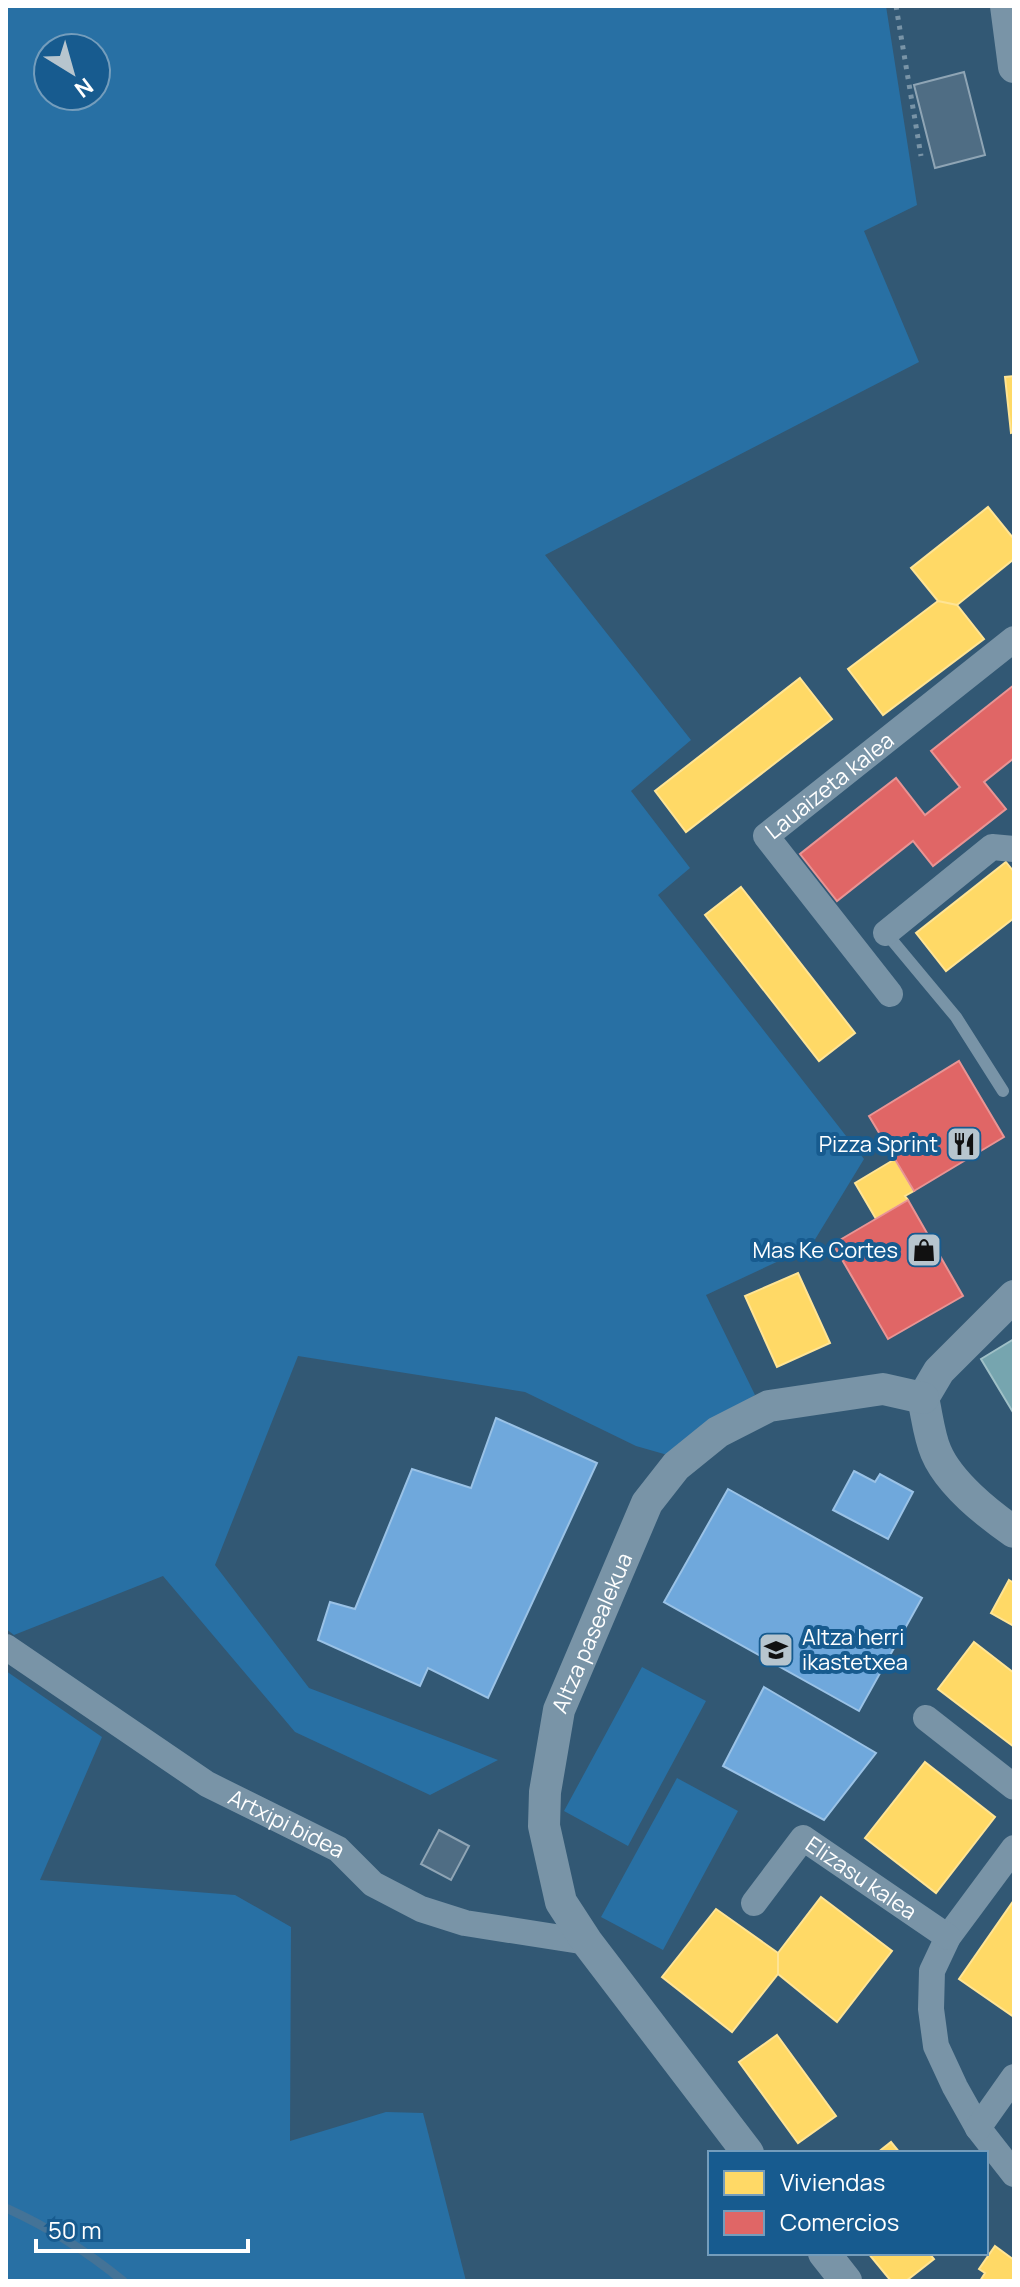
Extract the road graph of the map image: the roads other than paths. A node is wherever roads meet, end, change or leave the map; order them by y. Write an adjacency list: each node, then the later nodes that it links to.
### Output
1 (1006, 6): 2 (street)
2 (1014, 67)
3 (1014, 639): 6 (street, Lauaizeta kalea)
4 (1014, 849): 5 (street)
5 (886, 933): 7 (lane)
6 (890, 994)
7 (1003, 1091)
8 (1014, 1296): 9 (street)
9 (923, 1398): 10 (street); 17 (street, Altza pasealekua)
10 (1014, 1532)
11 (6, 1647): 17 (street, Artxipi bidea)
12 (926, 1718): 13 (street)
13 (1014, 1787)
14 (1014, 1848): 16 (street)
15 (754, 1903): 16 (street, Elizasu kalea)
16 (948, 1937): 19 (street)
17 (587, 1942): 20 (street, Altza pasealekua)
18 (1014, 2077): 19 (street)
19 (978, 2128): 21 (street)
20 (746, 2151)
21 (1014, 2174)
22 (826, 2255): 23 (street)
23 (846, 2281)

